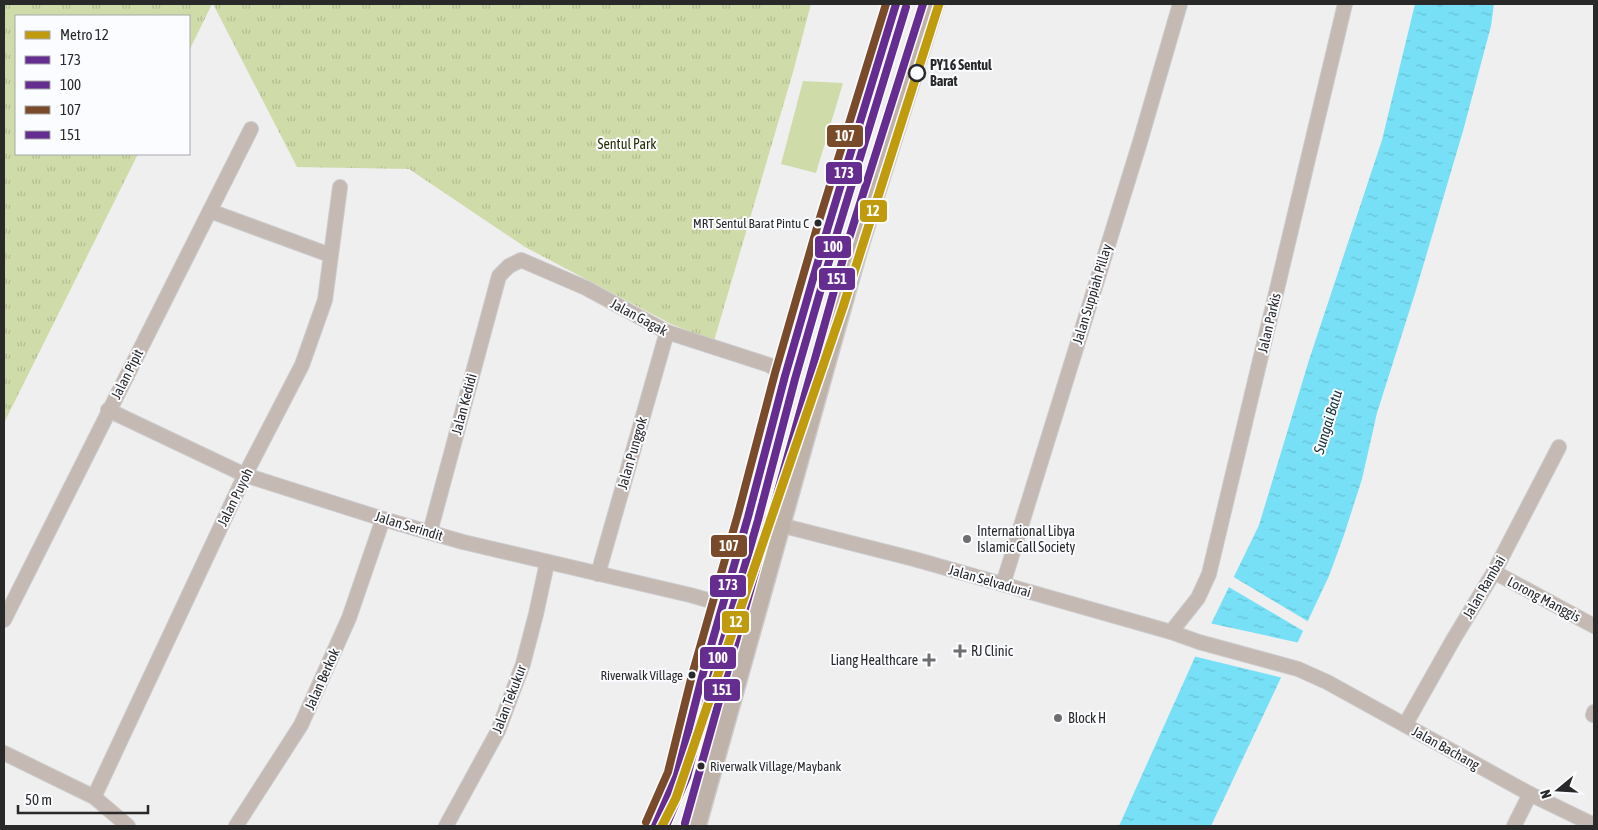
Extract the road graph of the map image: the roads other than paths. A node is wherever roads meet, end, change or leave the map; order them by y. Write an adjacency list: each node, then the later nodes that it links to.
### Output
1 (896, 4): 11 (main road)
2 (933, 4): 16 (main road)
3 (1180, 4): 21 (street, Jalan Suppiah Pillay)
4 (1345, 4): 25 (street, Jalan Parkis)
5 (251, 129): 7 (street, Jalan Pipit)
6 (340, 188): 8 (street, Jalan Puyoh)
7 (210, 211): 8 (street); 12 (street, Jalan Pipit)
8 (330, 255): 14 (street, Jalan Puyoh)
9 (498, 276): 10 (street, Jalan Gagak); 17 (street, Jalan Kedidi)
10 (667, 332): 11 (street, Jalan Gagak); 20 (street, Jalan Punggok)
11 (785, 376): 22 (main road)
12 (108, 410): 14 (street, Jalan Serindit); 23 (street, Jalan Pipit)
13 (1559, 447): 19 (street, Jalan Rambai)
14 (245, 475): 15 (street, Jalan Serindit); 31 (street, Jalan Puyoh)
15 (383, 519): 17 (street, Jalan Serindit); 34 (street, Jalan Berkok)
16 (780, 526): 21 (street, Jalan Selvadurai); 29 (main road); 37 (main road)
17 (430, 532): 18 (street, Jalan Serindit)
18 (547, 563): 20 (street, Jalan Serindit); 35 (street, Jalan Tekukur)
19 (1494, 572): 24 (street, Lorong Manggis); 27 (street, Jalan Rambai)
20 (598, 574): 22 (street, Jalan Serindit)
21 (1003, 584): 25 (street, Jalan Selvadurai)
22 (722, 604): 29 (main road)
23 (4, 620)
24 (1594, 626)
25 (1171, 632): 26 (street, Jalan Selvadurai)
26 (1199, 642): 27 (street, Jalan Bachang)
27 (1405, 725): 30 (street, Jalan Bachang)
28 (4, 753): 31 (street)
29 (677, 775): 36 (main road)
30 (1530, 794): 32 (street, Jalan Bachang); 38 (street)
31 (94, 797): 33 (street)
32 (1594, 825)
33 (128, 826)
34 (236, 826)
35 (446, 826)
36 (655, 826)
37 (695, 826)
38 (1514, 826)

